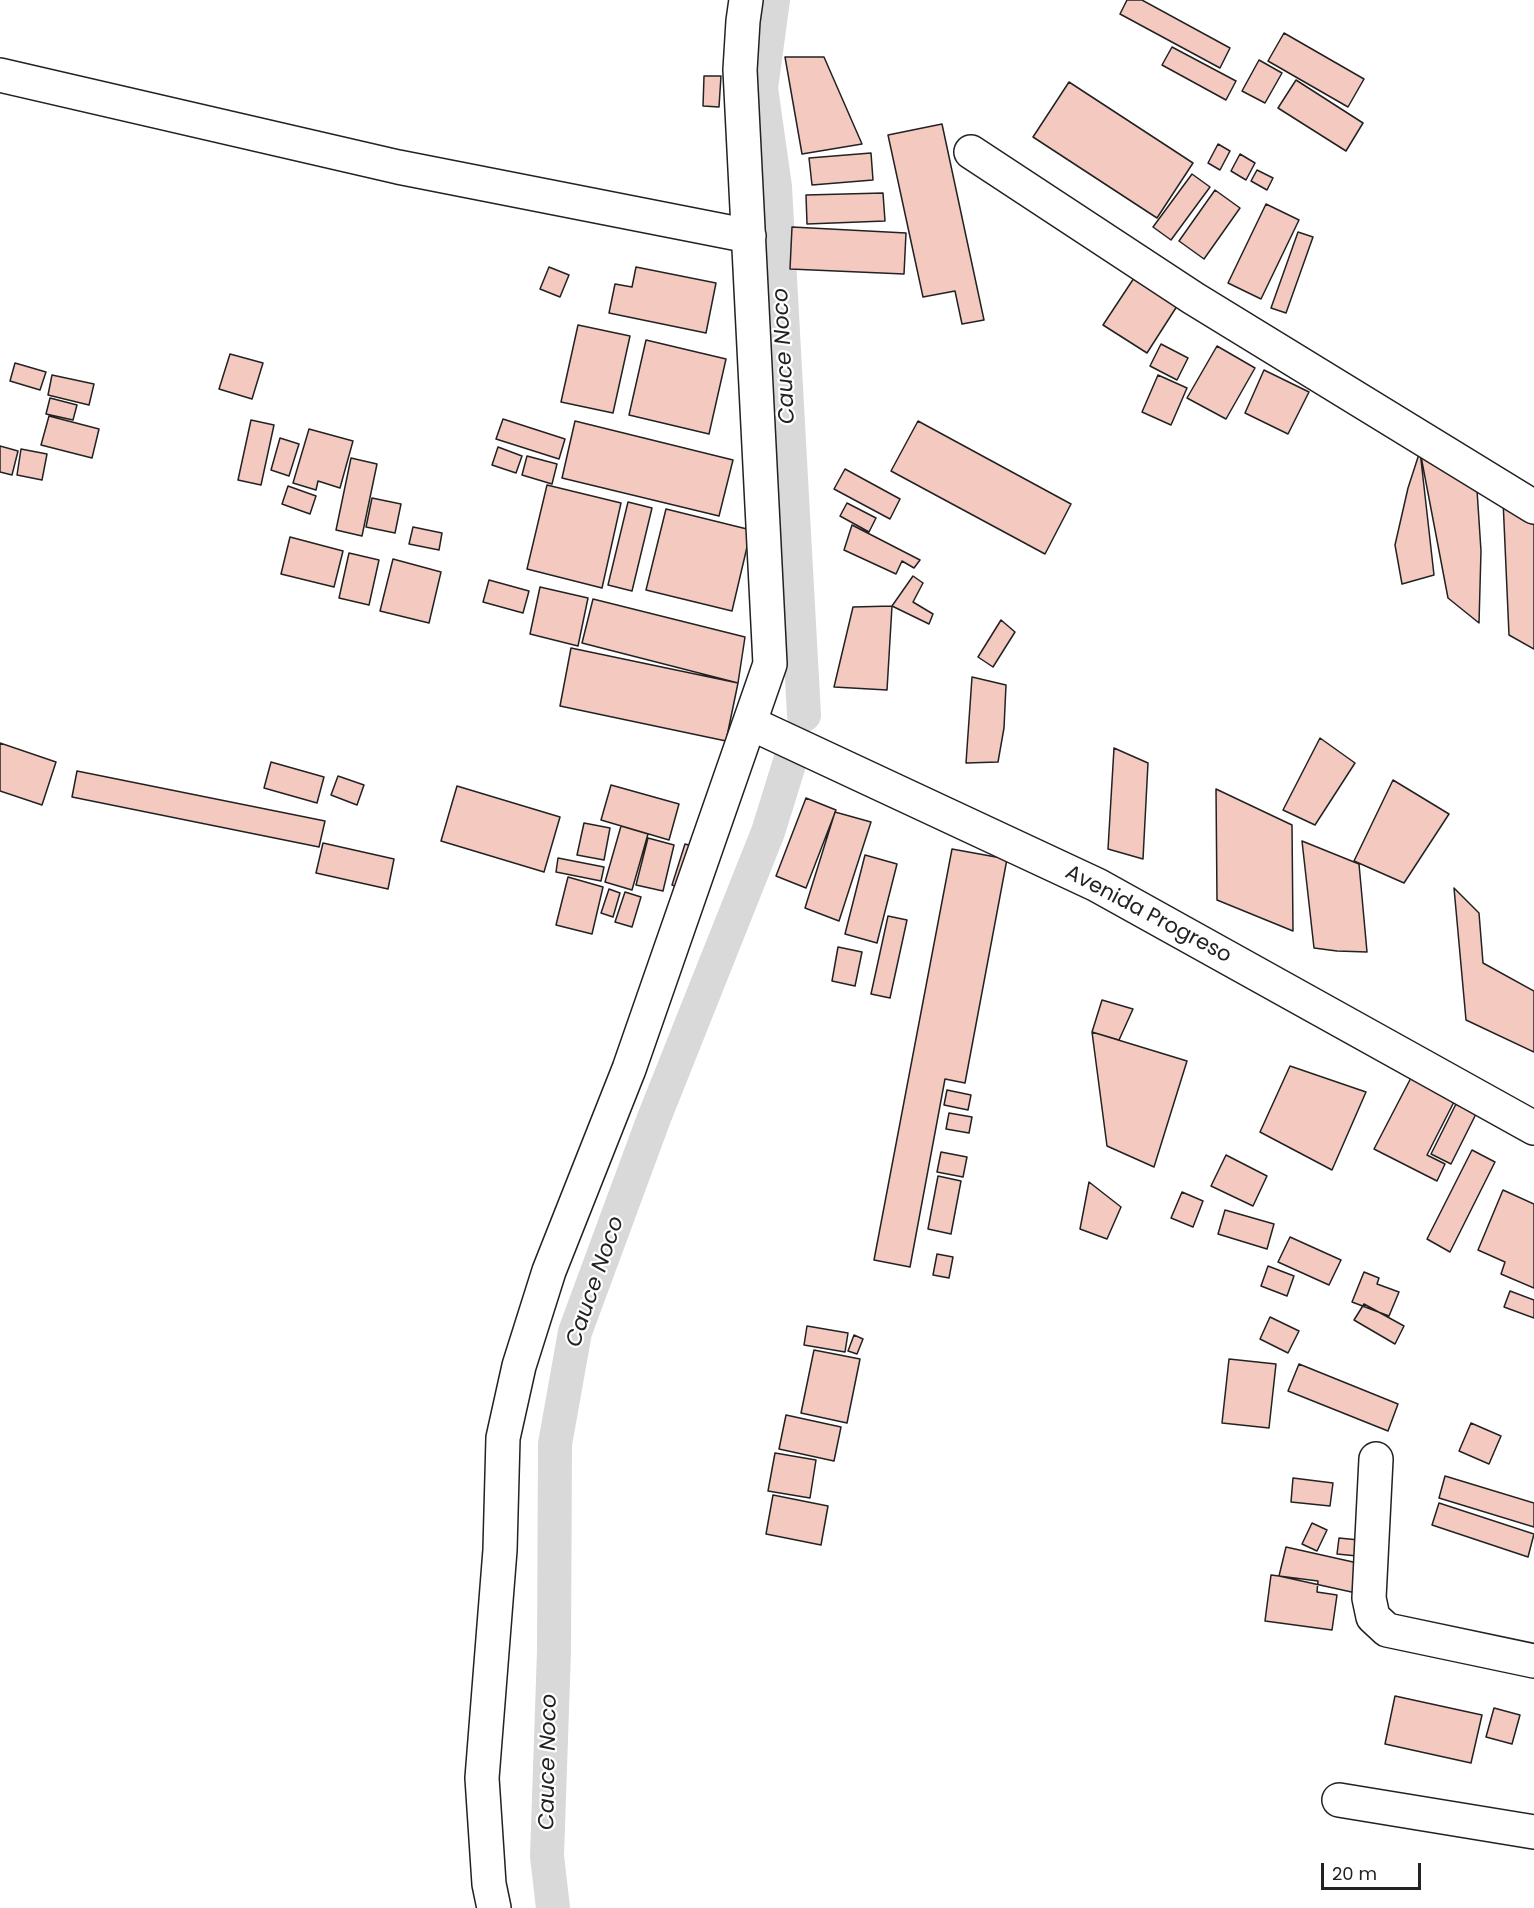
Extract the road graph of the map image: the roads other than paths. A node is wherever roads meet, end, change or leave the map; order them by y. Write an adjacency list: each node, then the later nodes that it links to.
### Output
1 (746, 0): 4 (street)
2 (0, 75): 4 (street)
3 (972, 152): 5 (street)
4 (749, 236): 6 (street)
5 (1534, 507)
6 (750, 723): 7 (street, Avenida Progreso); 12 (street)
7 (1534, 1128)
8 (1376, 1460): 9 (street)
9 (1534, 1661)
10 (1339, 1800): 11 (street)
11 (1534, 1832)
12 (494, 1908)

